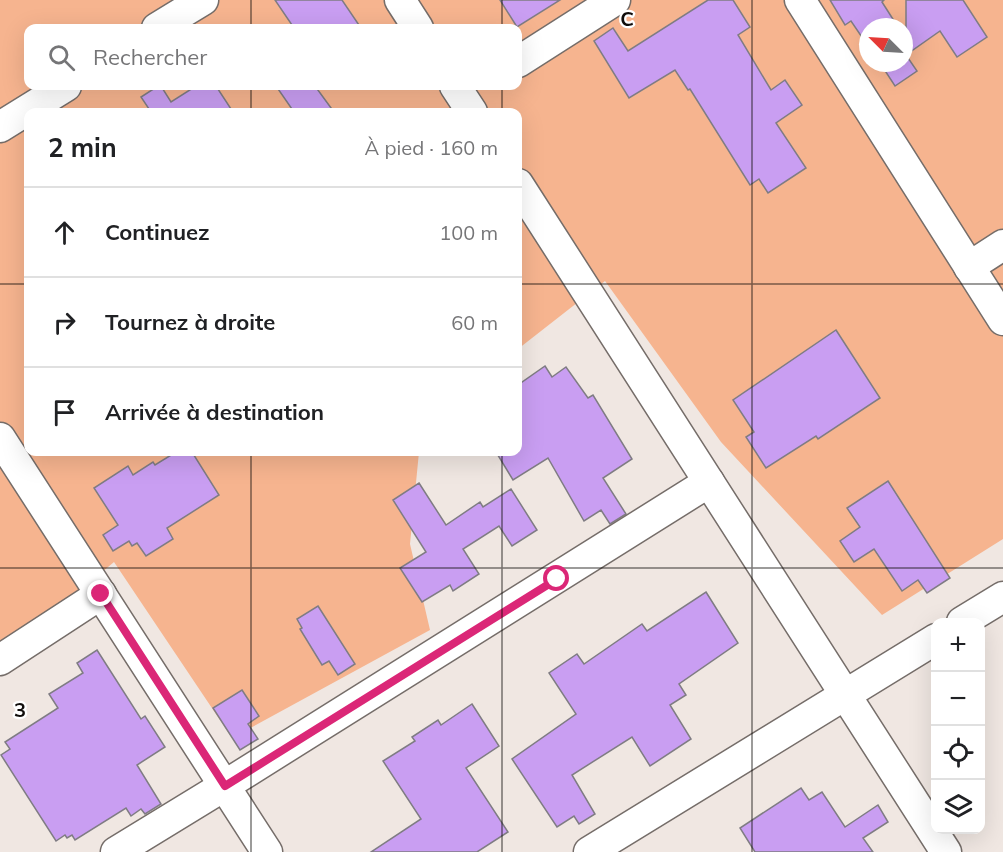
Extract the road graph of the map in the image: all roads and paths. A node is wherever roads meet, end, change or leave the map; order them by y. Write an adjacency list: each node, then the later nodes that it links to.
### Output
1 (203, 0): 5 (street)
2 (400, 0): 6 (street)
3 (615, 0): 7 (street)
4 (800, 0): 14 (street)
5 (164, 24)
6 (415, 24)
7 (522, 59)
8 (60, 90): 9 (street)
9 (31, 108)
10 (24, 112): 11 (street)
11 (0, 127)
12 (522, 190): 17 (street)
13 (1003, 246): 14 (street)
14 (969, 267): 15 (street)
15 (1003, 320)
16 (0, 438): 18 (street)
17 (709, 482): 23 (street); 24 (street)
18 (101, 594): 22 (street); 24 (street)
19 (1003, 597): 20 (street)
20 (969, 618)
21 (931, 642): 23 (street)
22 (0, 660)
23 (845, 695): 27 (street); 28 (street)
24 (225, 786): 25 (street); 26 (street)
25 (116, 852)
26 (267, 852)
27 (589, 852)
28 (946, 852)

